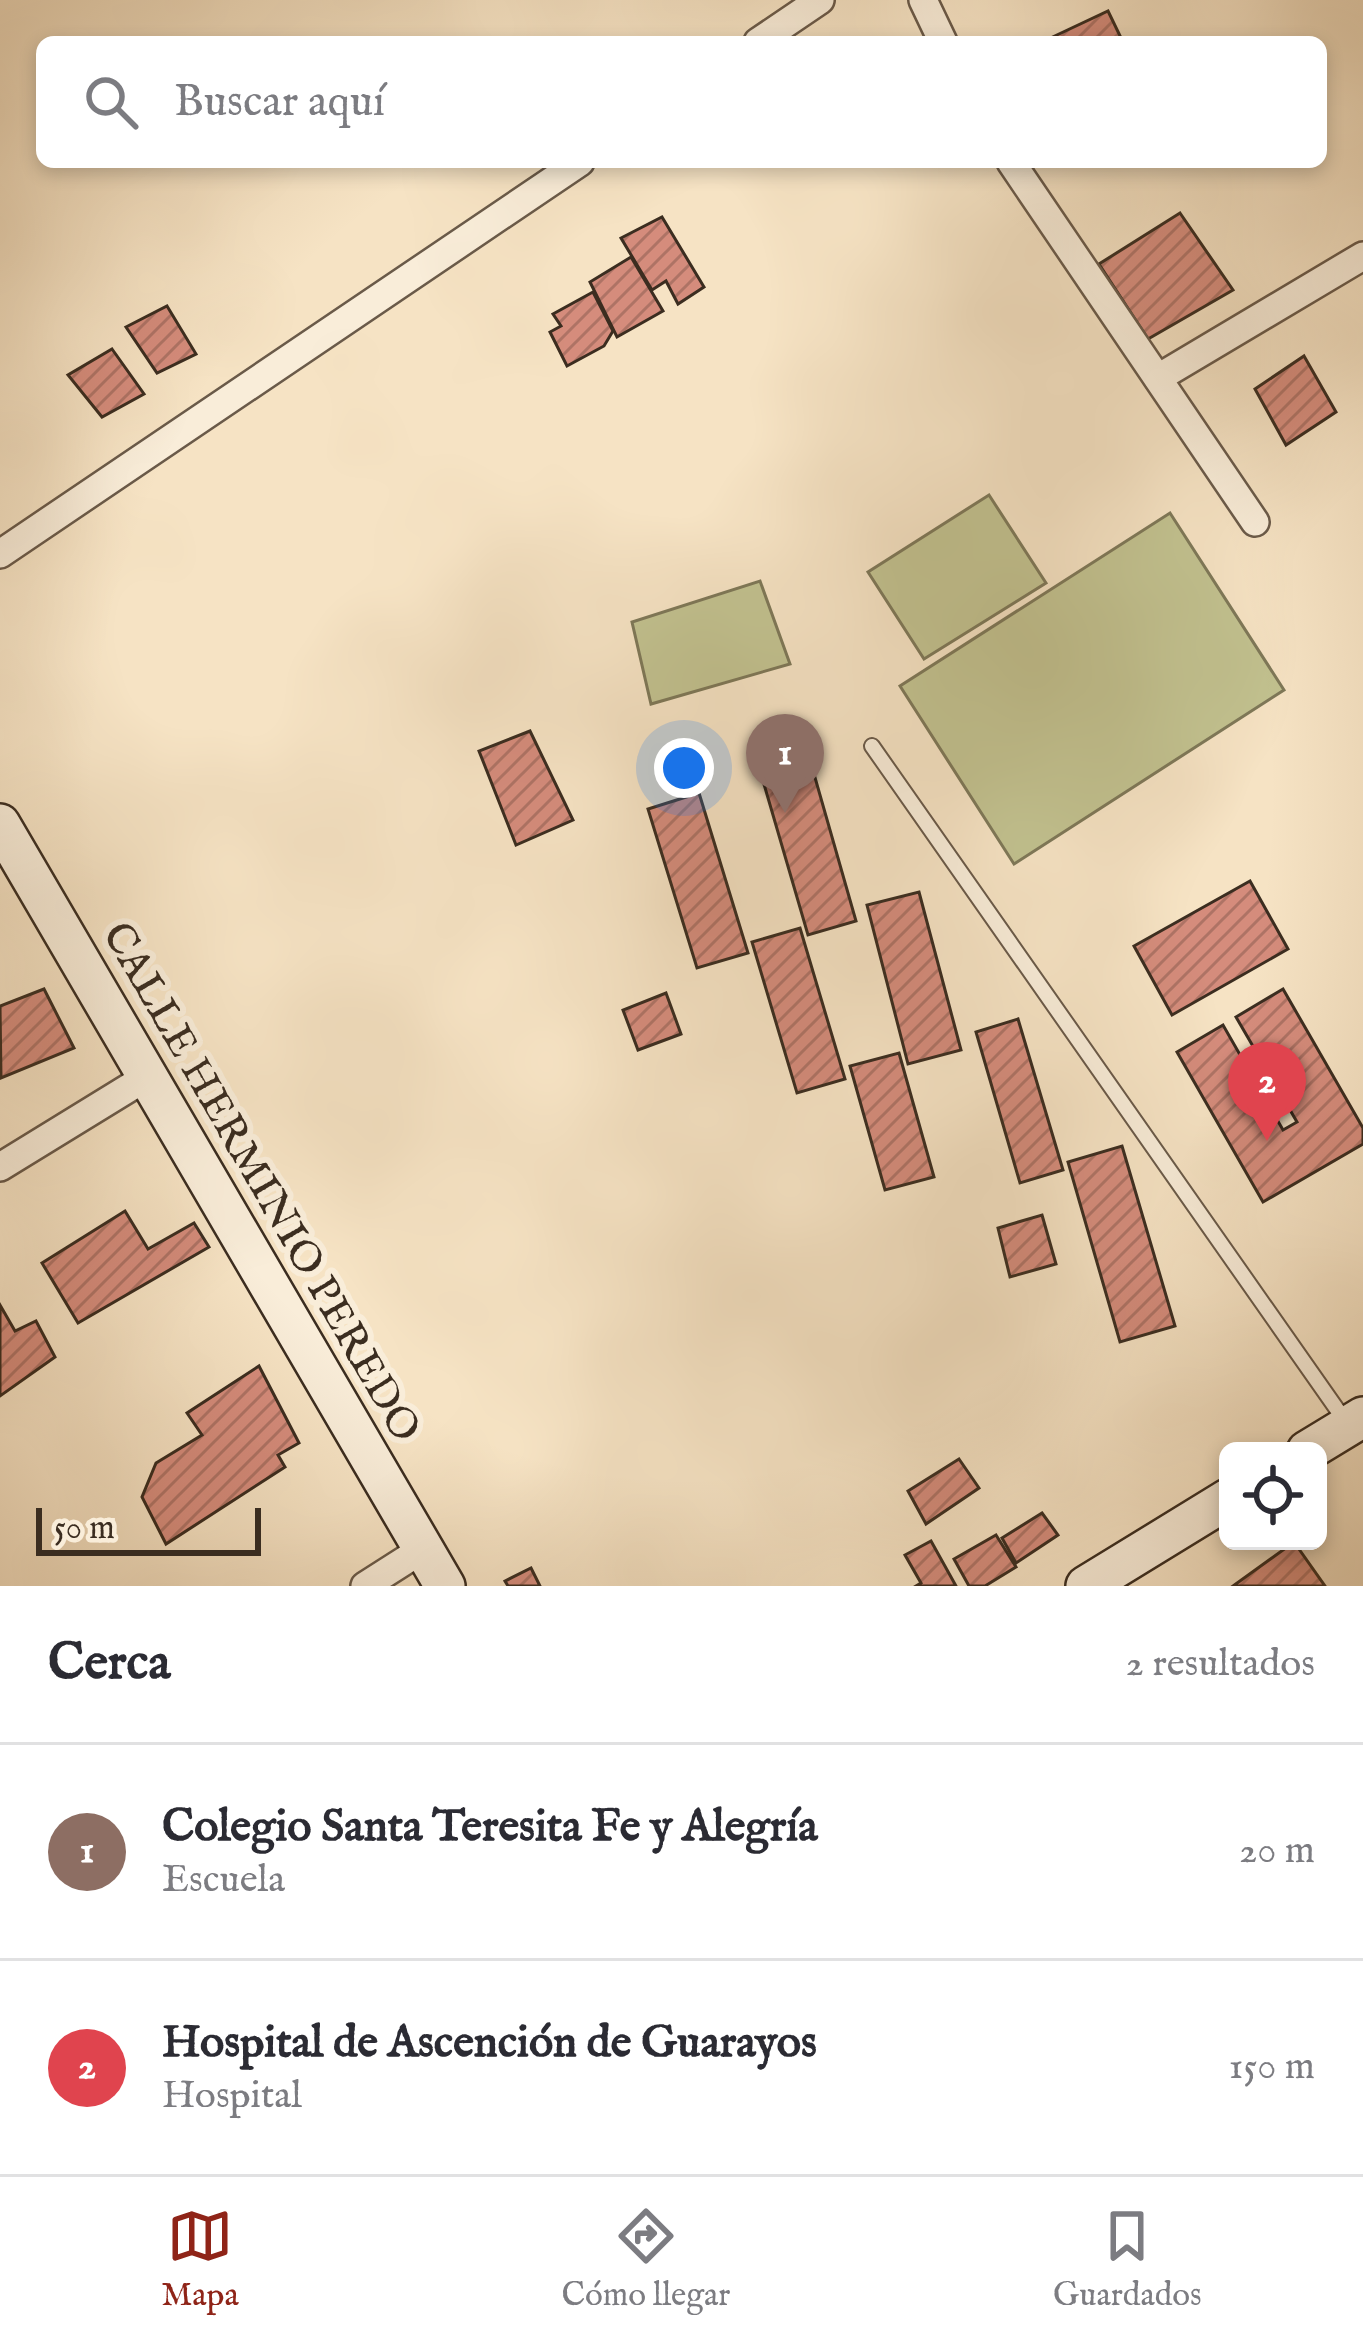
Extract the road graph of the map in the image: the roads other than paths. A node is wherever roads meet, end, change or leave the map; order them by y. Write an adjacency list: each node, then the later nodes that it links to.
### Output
1 (820, 0): 3 (street)
2 (922, 0): 4 (street)
3 (767, 36)
4 (940, 36)
5 (571, 168): 10 (street)
6 (1015, 168): 8 (street)
7 (1363, 256): 8 (street)
8 (1158, 378): 9 (street)
9 (1255, 522)
10 (0, 554)
11 (872, 746): 15 (lane)
12 (0, 824): 13 (main road, CALLE HERMINIO PEREDO)
13 (145, 1078): 14 (street); 18 (main road, CALLE HERMINIO PEREDO)
14 (0, 1168)
15 (1356, 1422): 16 (main road)
16 (1322, 1442)
17 (1219, 1505): 19 (main road)
18 (423, 1549): 20 (street); 21 (main road, CALLE HERMINIO PEREDO)
19 (1108, 1580)
20 (365, 1586)
21 (445, 1586)

